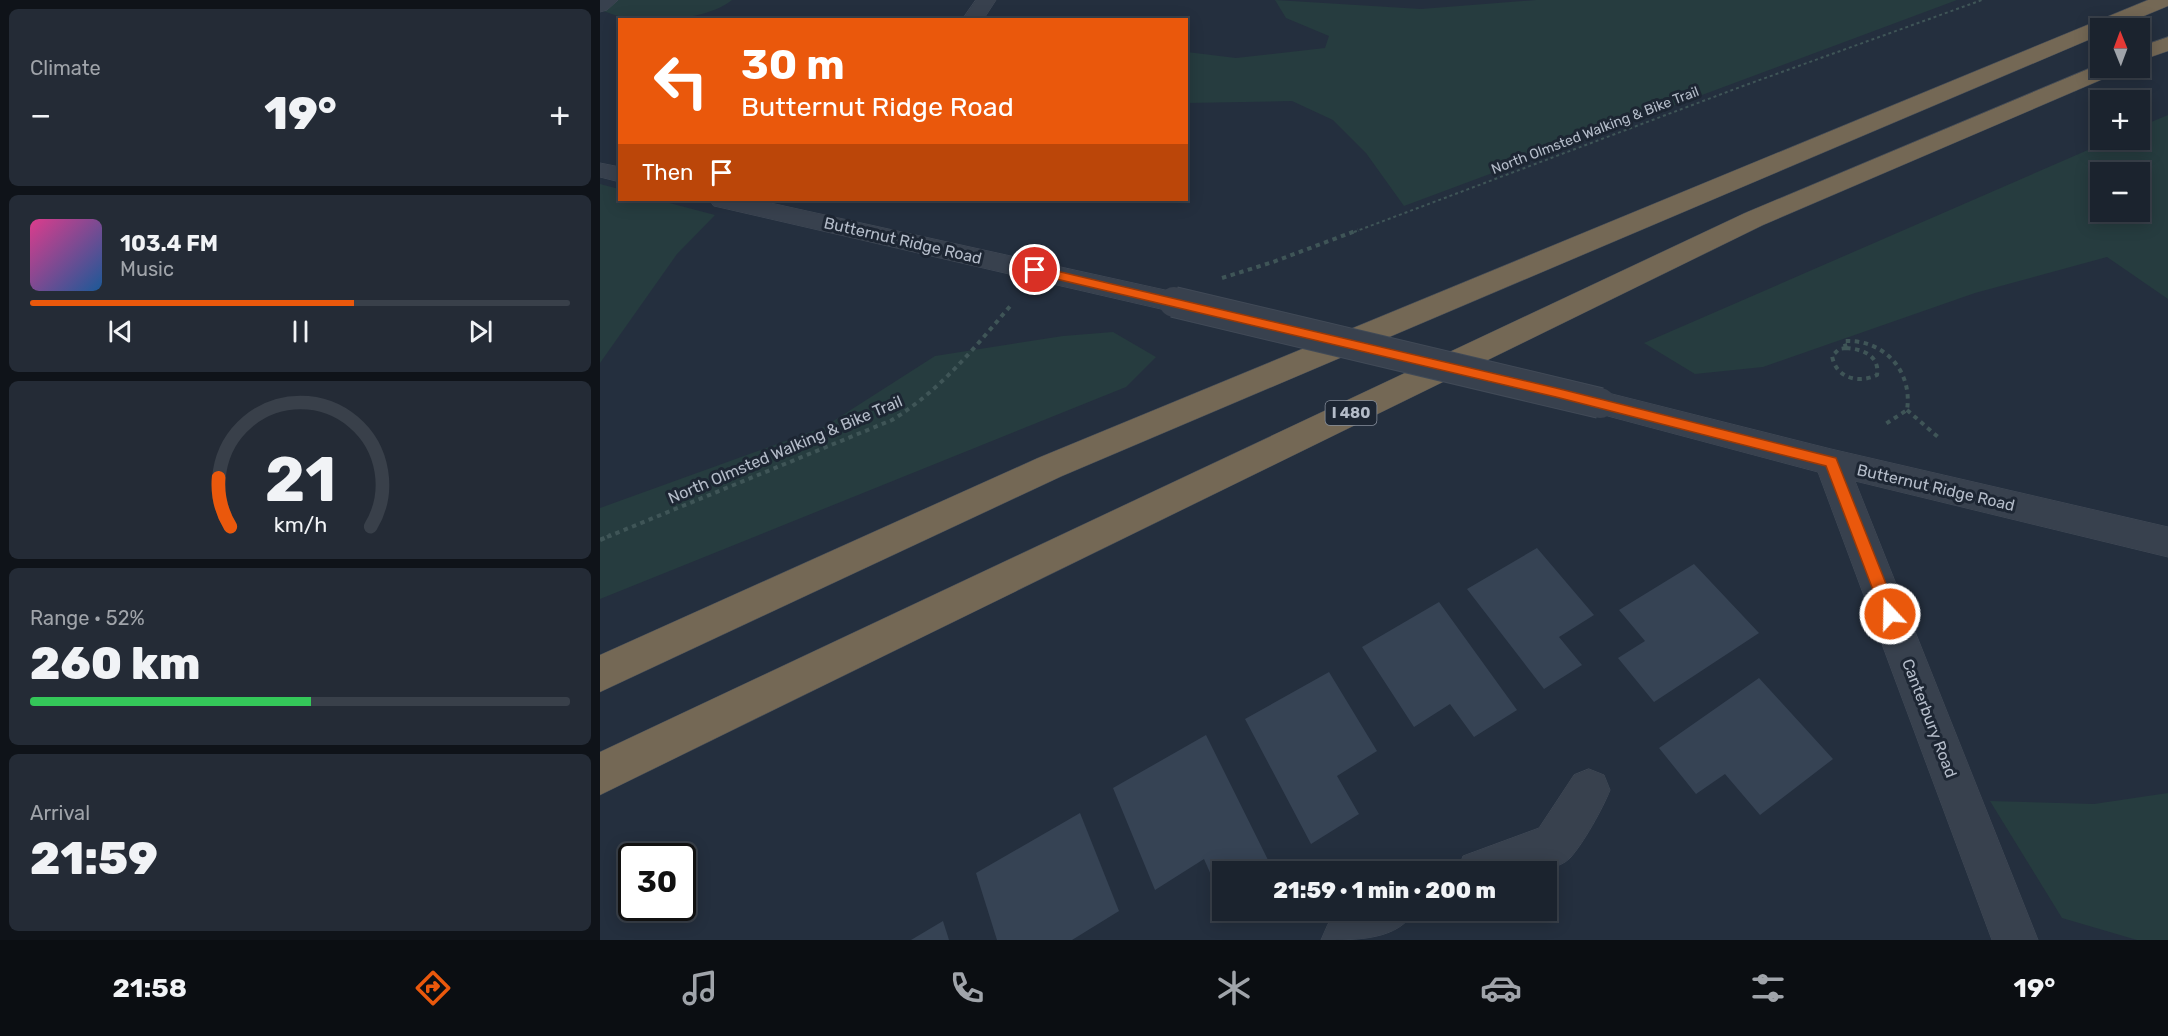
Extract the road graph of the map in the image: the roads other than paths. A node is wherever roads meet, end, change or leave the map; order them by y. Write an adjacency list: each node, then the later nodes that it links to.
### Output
1 (608, 0): 4 (street)
2 (986, 0): 5 (street)
3 (2165, 0): 16 (highway)
4 (600, 6)
5 (973, 18)
6 (2168, 43): 7 (highway)
7 (2150, 50)
8 (2090, 76): 17 (highway, I 480)
9 (600, 170): 10 (street)
10 (618, 174)
11 (728, 201): 13 (street, Butternut Ridge Road)
12 (843, 201): 13 (street)
13 (827, 223): 14 (street, Butternut Ridge Road, bridge)
14 (1832, 462): 15 (street, Butternut Ridge Road); 22 (street, Canterbury Road)
15 (2168, 542)
16 (600, 674)
17 (600, 774)
18 (1589, 790): 19 (street)
19 (1508, 861)
20 (1375, 921): 21 (street)
21 (1344, 940)
22 (2015, 940)

